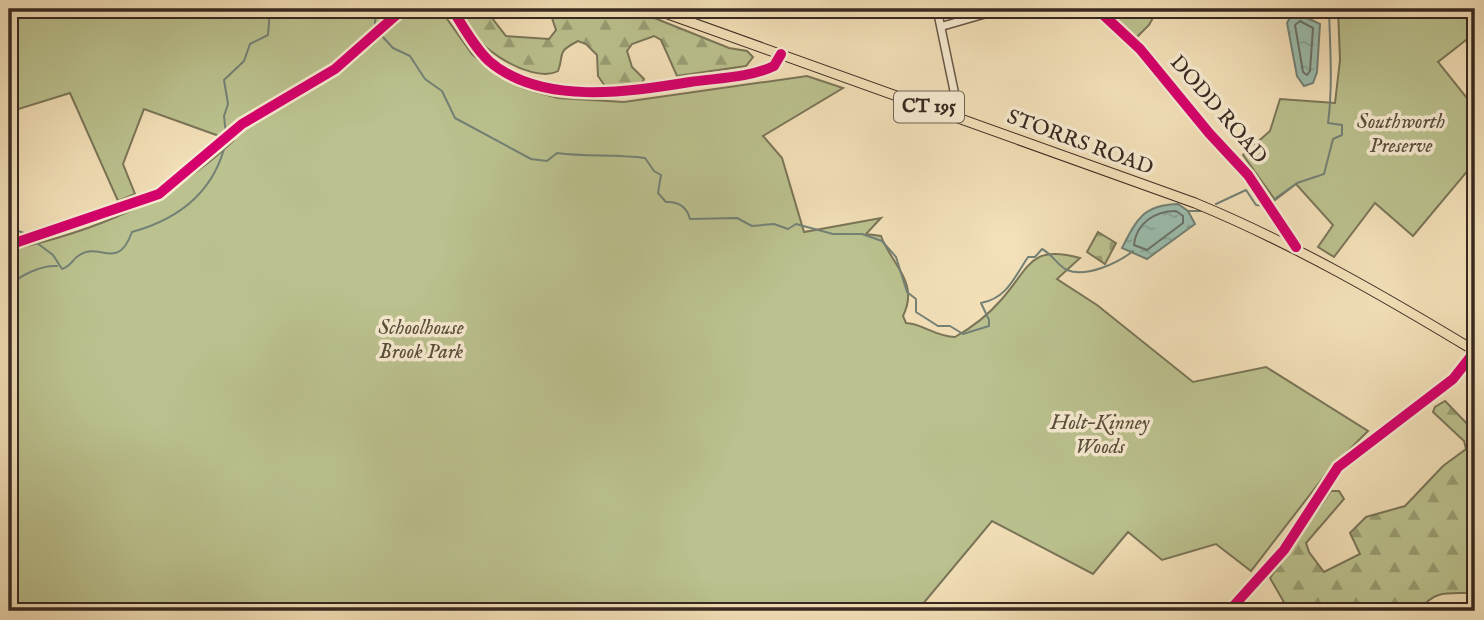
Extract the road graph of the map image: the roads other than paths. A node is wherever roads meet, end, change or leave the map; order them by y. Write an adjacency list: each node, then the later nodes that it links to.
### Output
1 (403, 9): 10 (street)
2 (452, 9): 8 (street)
3 (654, 9): 8 (main road, STORRS ROAD / CT 195)
4 (937, 9): 7 (street)
5 (1002, 9): 7 (street)
6 (1097, 9): 11 (street, DODD ROAD)
7 (943, 26): 9 (street)
8 (781, 54): 9 (main road, STORRS ROAD / CT 195)
9 (956, 117): 11 (main road, STORRS ROAD / CT 195)
10 (9, 245)
11 (1296, 247): 12 (main road, STORRS ROAD / CT 195)
12 (1475, 351): 13 (street)
13 (1229, 611)

